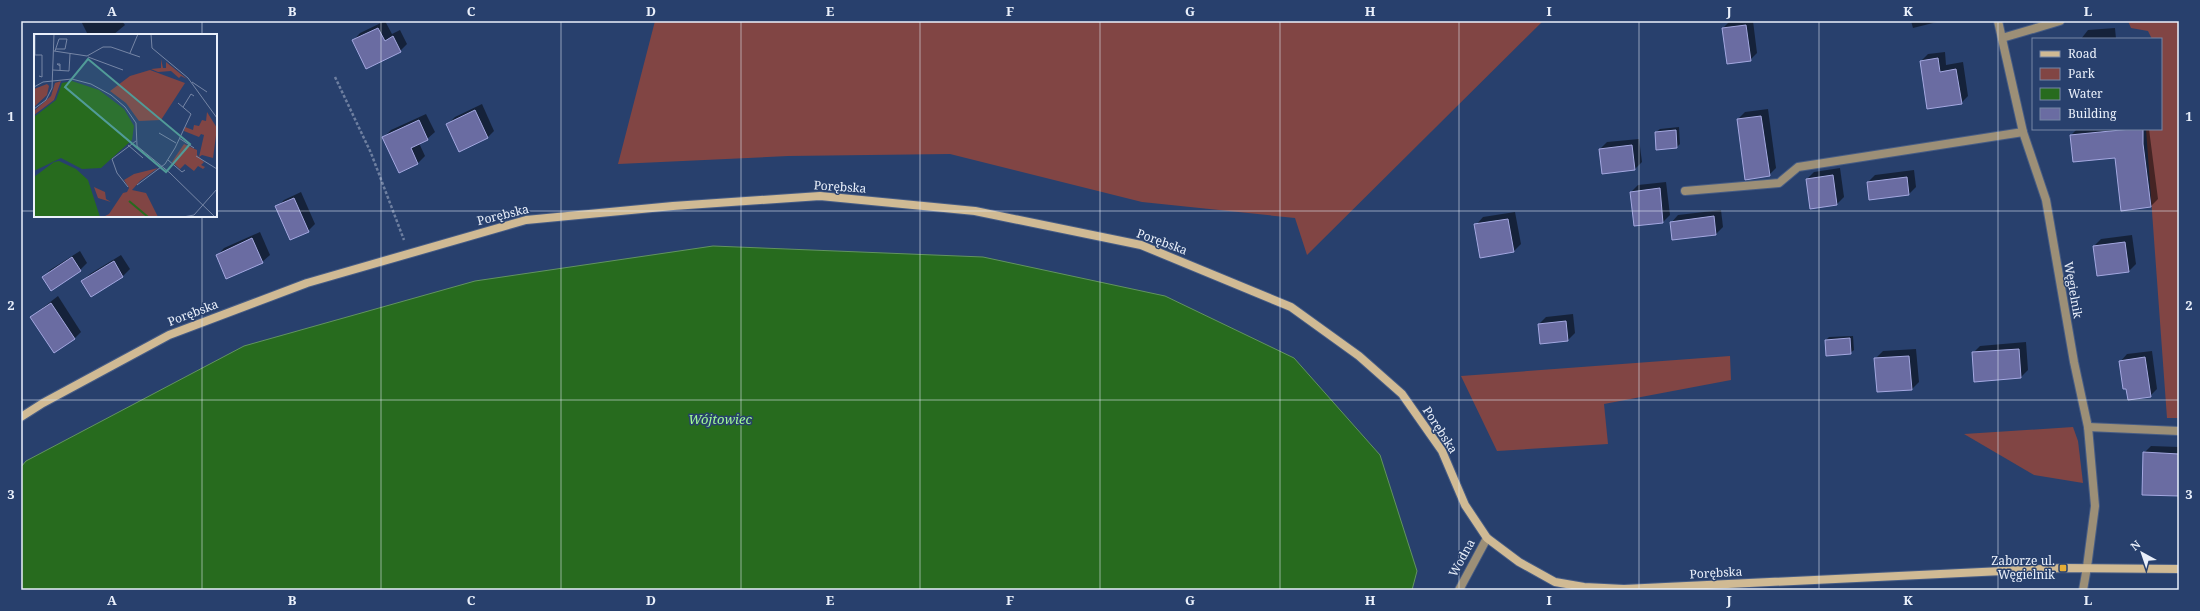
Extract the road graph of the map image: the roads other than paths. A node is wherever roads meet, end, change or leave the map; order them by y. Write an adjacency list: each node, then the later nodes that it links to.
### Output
1 (1998, 21): 3 (street, Węgielnik)
2 (2060, 21): 3 (street)
3 (2002, 38): 4 (street, Węgielnik)
4 (2023, 132): 5 (street); 7 (street, Węgielnik)
5 (1685, 190)
6 (21, 417): 9 (street, Porębska)
7 (2088, 427): 8 (street); 10 (street, Węgielnik)
8 (2179, 430)
9 (1487, 538): 10 (street, Porębska); 12 (street, Wodna)
10 (2087, 567): 11 (street, Porębska); 13 (street, Węgielnik)
11 (2179, 569)
12 (1459, 590)
13 (2083, 590)

